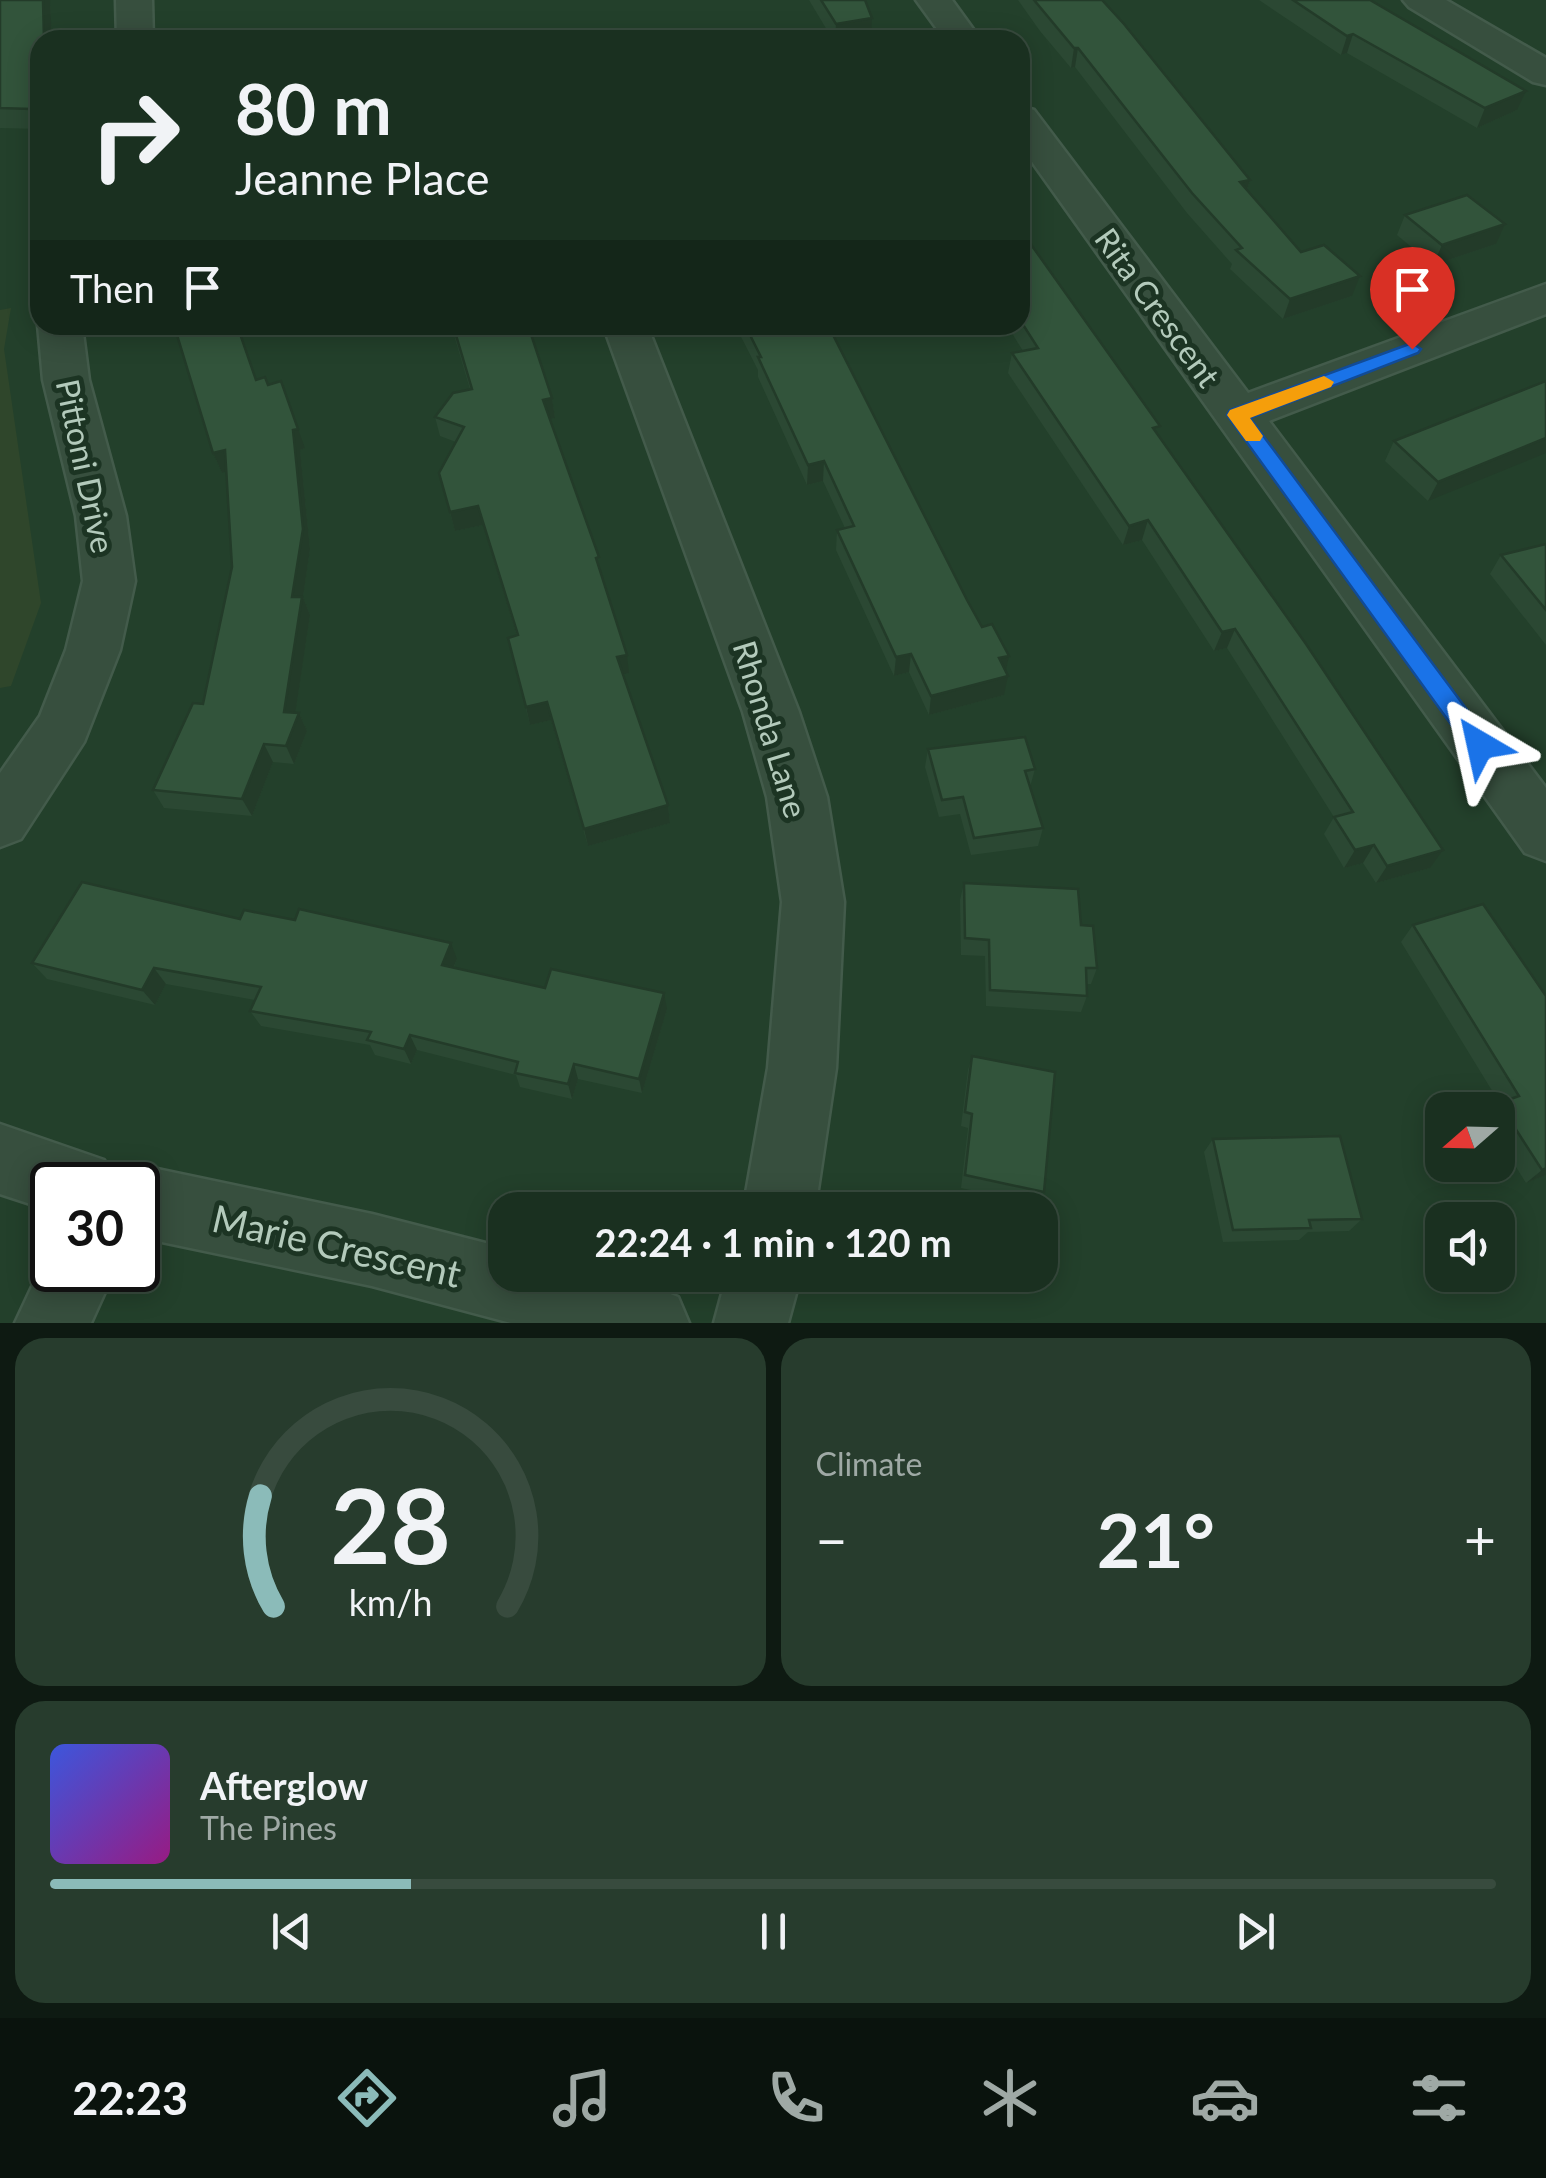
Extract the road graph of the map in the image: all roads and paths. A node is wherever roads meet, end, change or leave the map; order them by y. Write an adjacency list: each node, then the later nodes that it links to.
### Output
1 (134, 0): 4 (street)
2 (934, 0): 5 (street)
3 (1422, 0): 6 (street)
4 (134, 30)
5 (956, 30)
6 (1546, 74)
7 (1030, 132): 11 (street, Rita Crescent)
8 (1546, 298): 11 (street)
9 (61, 335): 12 (street, Pittoni Drive)
10 (629, 335): 16 (street, Rhonda Lane)
11 (1237, 415): 13 (street, Rita Crescent)
12 (0, 821)
13 (1546, 834)
14 (0, 1159): 15 (street)
15 (30, 1169)
16 (781, 1192)
17 (160, 1206): 21 (street, Marie Crescent)
18 (67, 1292): 20 (street)
19 (760, 1292): 22 (street)
20 (52, 1323)
21 (652, 1323)
22 (752, 1323)

